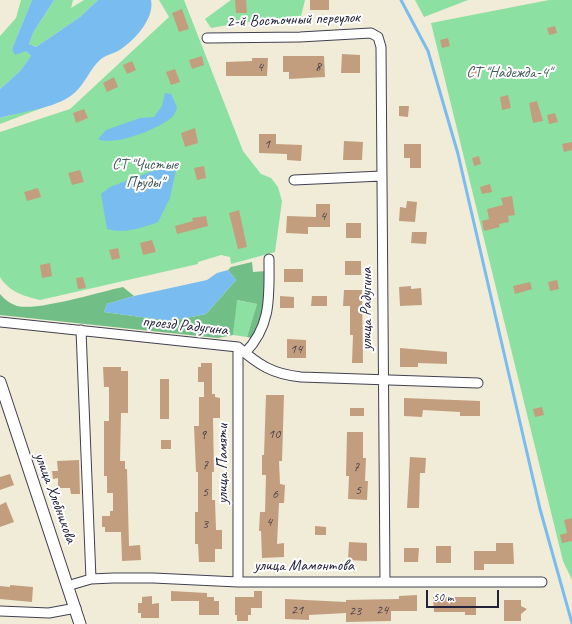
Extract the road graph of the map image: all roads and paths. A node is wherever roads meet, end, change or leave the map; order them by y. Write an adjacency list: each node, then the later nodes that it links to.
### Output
1 (378, 37): 2 (street, 2-й Восточный переулок); 3 (street, улица Радугина)
2 (207, 38)
3 (382, 176): 4 (street); 9 (street, улица Радугина)
4 (294, 180)
5 (269, 259): 8 (street)
6 (0, 322): 7 (street, проезд Радугина)
7 (81, 330): 8 (street, проезд Радугина); 12 (street)
8 (241, 350): 9 (street, проезд Радугина); 14 (street, улица Памяти)
9 (383, 381): 11 (street, проезд Радугина); 13 (street, улица Радугина)
10 (0, 382): 16 (street, улица Хлебникова)
11 (478, 383)
12 (91, 579): 14 (street, улица Мамонтова); 16 (street, улица Мамонтова)
13 (385, 581): 14 (street, улица Мамонтова); 15 (street, улица Мамонтова)
14 (238, 582)
15 (542, 582)
16 (68, 586): 17 (street, улица Хлебникова)
17 (76, 608): 18 (street); 19 (street, улица Хлебникова)
18 (0, 612)
19 (80, 624)

